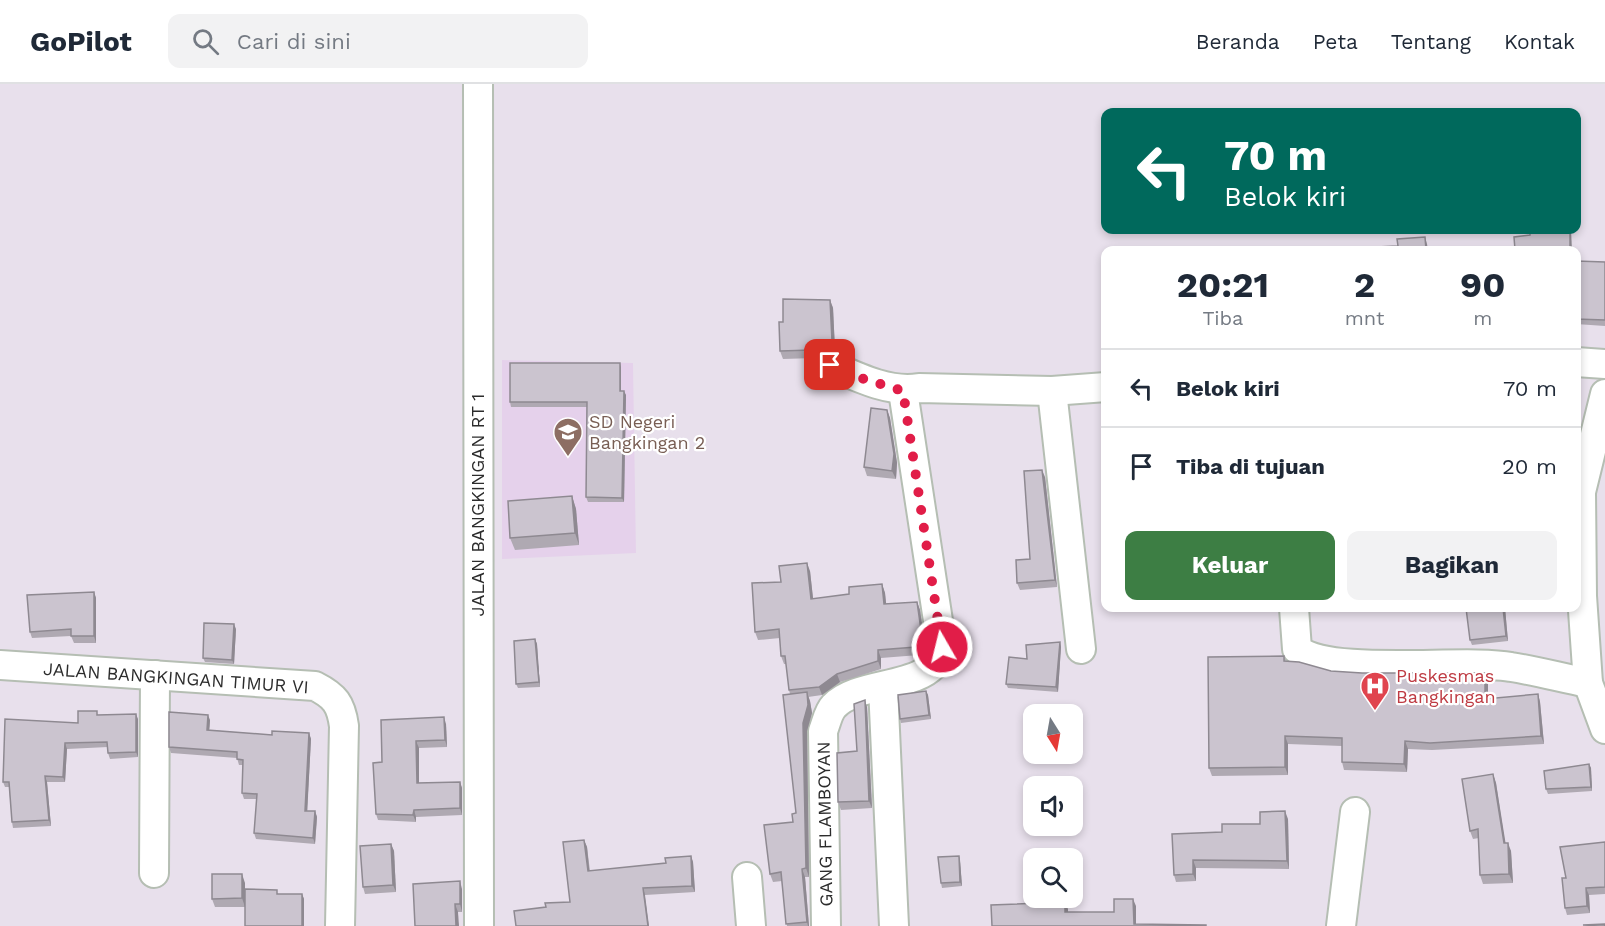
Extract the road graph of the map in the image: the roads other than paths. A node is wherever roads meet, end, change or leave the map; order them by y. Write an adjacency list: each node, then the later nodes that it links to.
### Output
1 (478, 84): 20 (street, JALAN BANGKINGAN RT 1)
2 (1581, 362): 3 (street)
3 (1605, 364)
4 (830, 365): 6 (street)
5 (1101, 387): 7 (street)
6 (903, 391): 7 (street); 14 (street, GANG FLAMBOYAN)
7 (1052, 391): 10 (street)
8 (1605, 394): 13 (street)
9 (1294, 612): 13 (street)
10 (1081, 649)
11 (0, 666): 12 (street, JALAN BANGKINGAN TIMUR VI)
12 (154, 675): 17 (street); 19 (street, JALAN BANGKINGAN TIMUR VI)
13 (1588, 682): 15 (street)
14 (883, 687): 22 (street, GANG FLAMBOYAN); 23 (street)
15 (1605, 729)
16 (1355, 812): 24 (street)
17 (154, 873)
18 (747, 877): 21 (street)
19 (340, 926)
20 (479, 926)
21 (751, 926)
22 (826, 926)
23 (894, 926)
24 (1341, 926)

